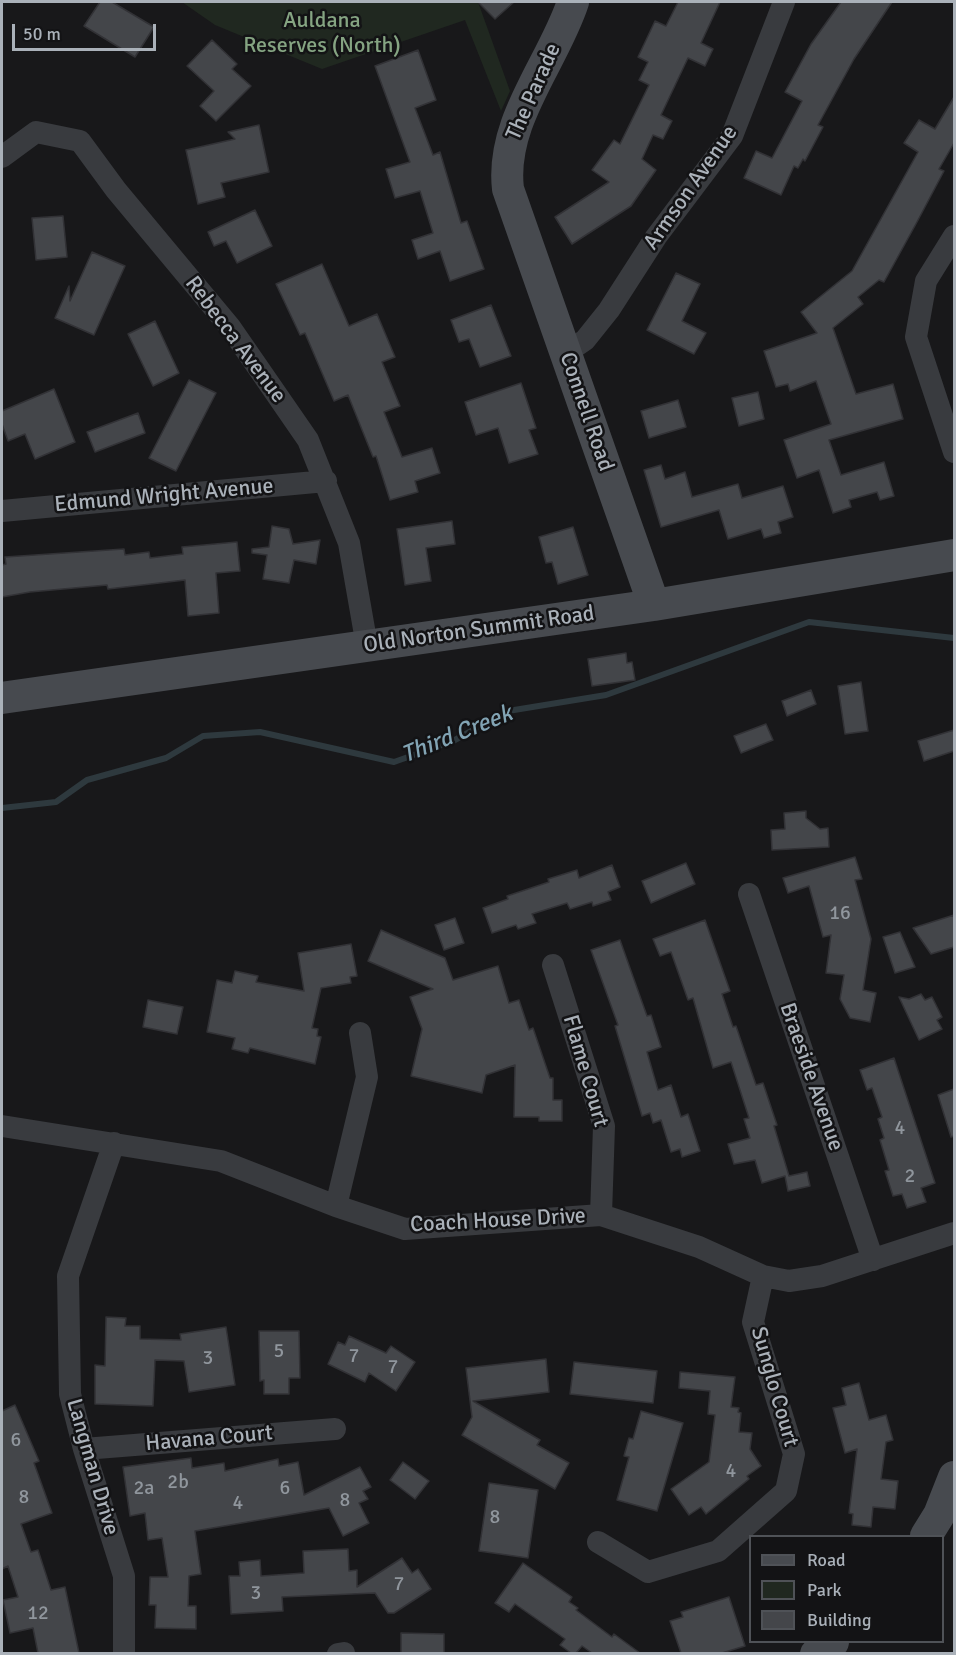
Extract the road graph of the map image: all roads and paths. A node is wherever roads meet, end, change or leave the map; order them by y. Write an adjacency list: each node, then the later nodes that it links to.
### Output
1 (573, 2): 4 (main road, The Parade)
2 (784, 2): 6 (street, Armson Avenue)
3 (2, 157): 8 (street, Rebecca Avenue)
4 (521, 219): 6 (main road, Connell Road)
5 (954, 236): 7 (street)
6 (566, 353): 11 (main road, Connell Road)
7 (954, 452)
8 (326, 481): 9 (street, Edmund Wright Avenue); 12 (street, Rebecca Avenue)
9 (2, 511)
10 (954, 555): 11 (main road, Old Norton Summit Road)
11 (654, 605): 12 (main road, Old Norton Summit Road)
12 (367, 646): 13 (main road, Old Norton Summit Road)
13 (2, 698)
14 (749, 894): 22 (street, Braeside Avenue)
15 (553, 965): 20 (street, Flame Court)
16 (360, 1033): 19 (street)
17 (2, 1126): 18 (street, Coach House Drive)
18 (114, 1143): 19 (street, Coach House Drive); 25 (street, Langman Drive)
19 (336, 1206): 20 (street, Coach House Drive)
20 (601, 1215): 23 (street, Coach House Drive)
21 (954, 1233): 22 (street, Coach House Drive)
22 (873, 1260): 23 (street, Coach House Drive)
23 (763, 1276): 28 (street, Sunglo Court)
24 (335, 1429): 25 (street, Havana Court)
25 (84, 1449): 30 (street, Langman Drive)
26 (954, 1477): 27 (main road)
27 (940, 1526)
28 (598, 1542)
29 (830, 1643): 33 (main road)
30 (124, 1653)
31 (338, 1653): 32 (street)
32 (344, 1653)
33 (816, 1653)

